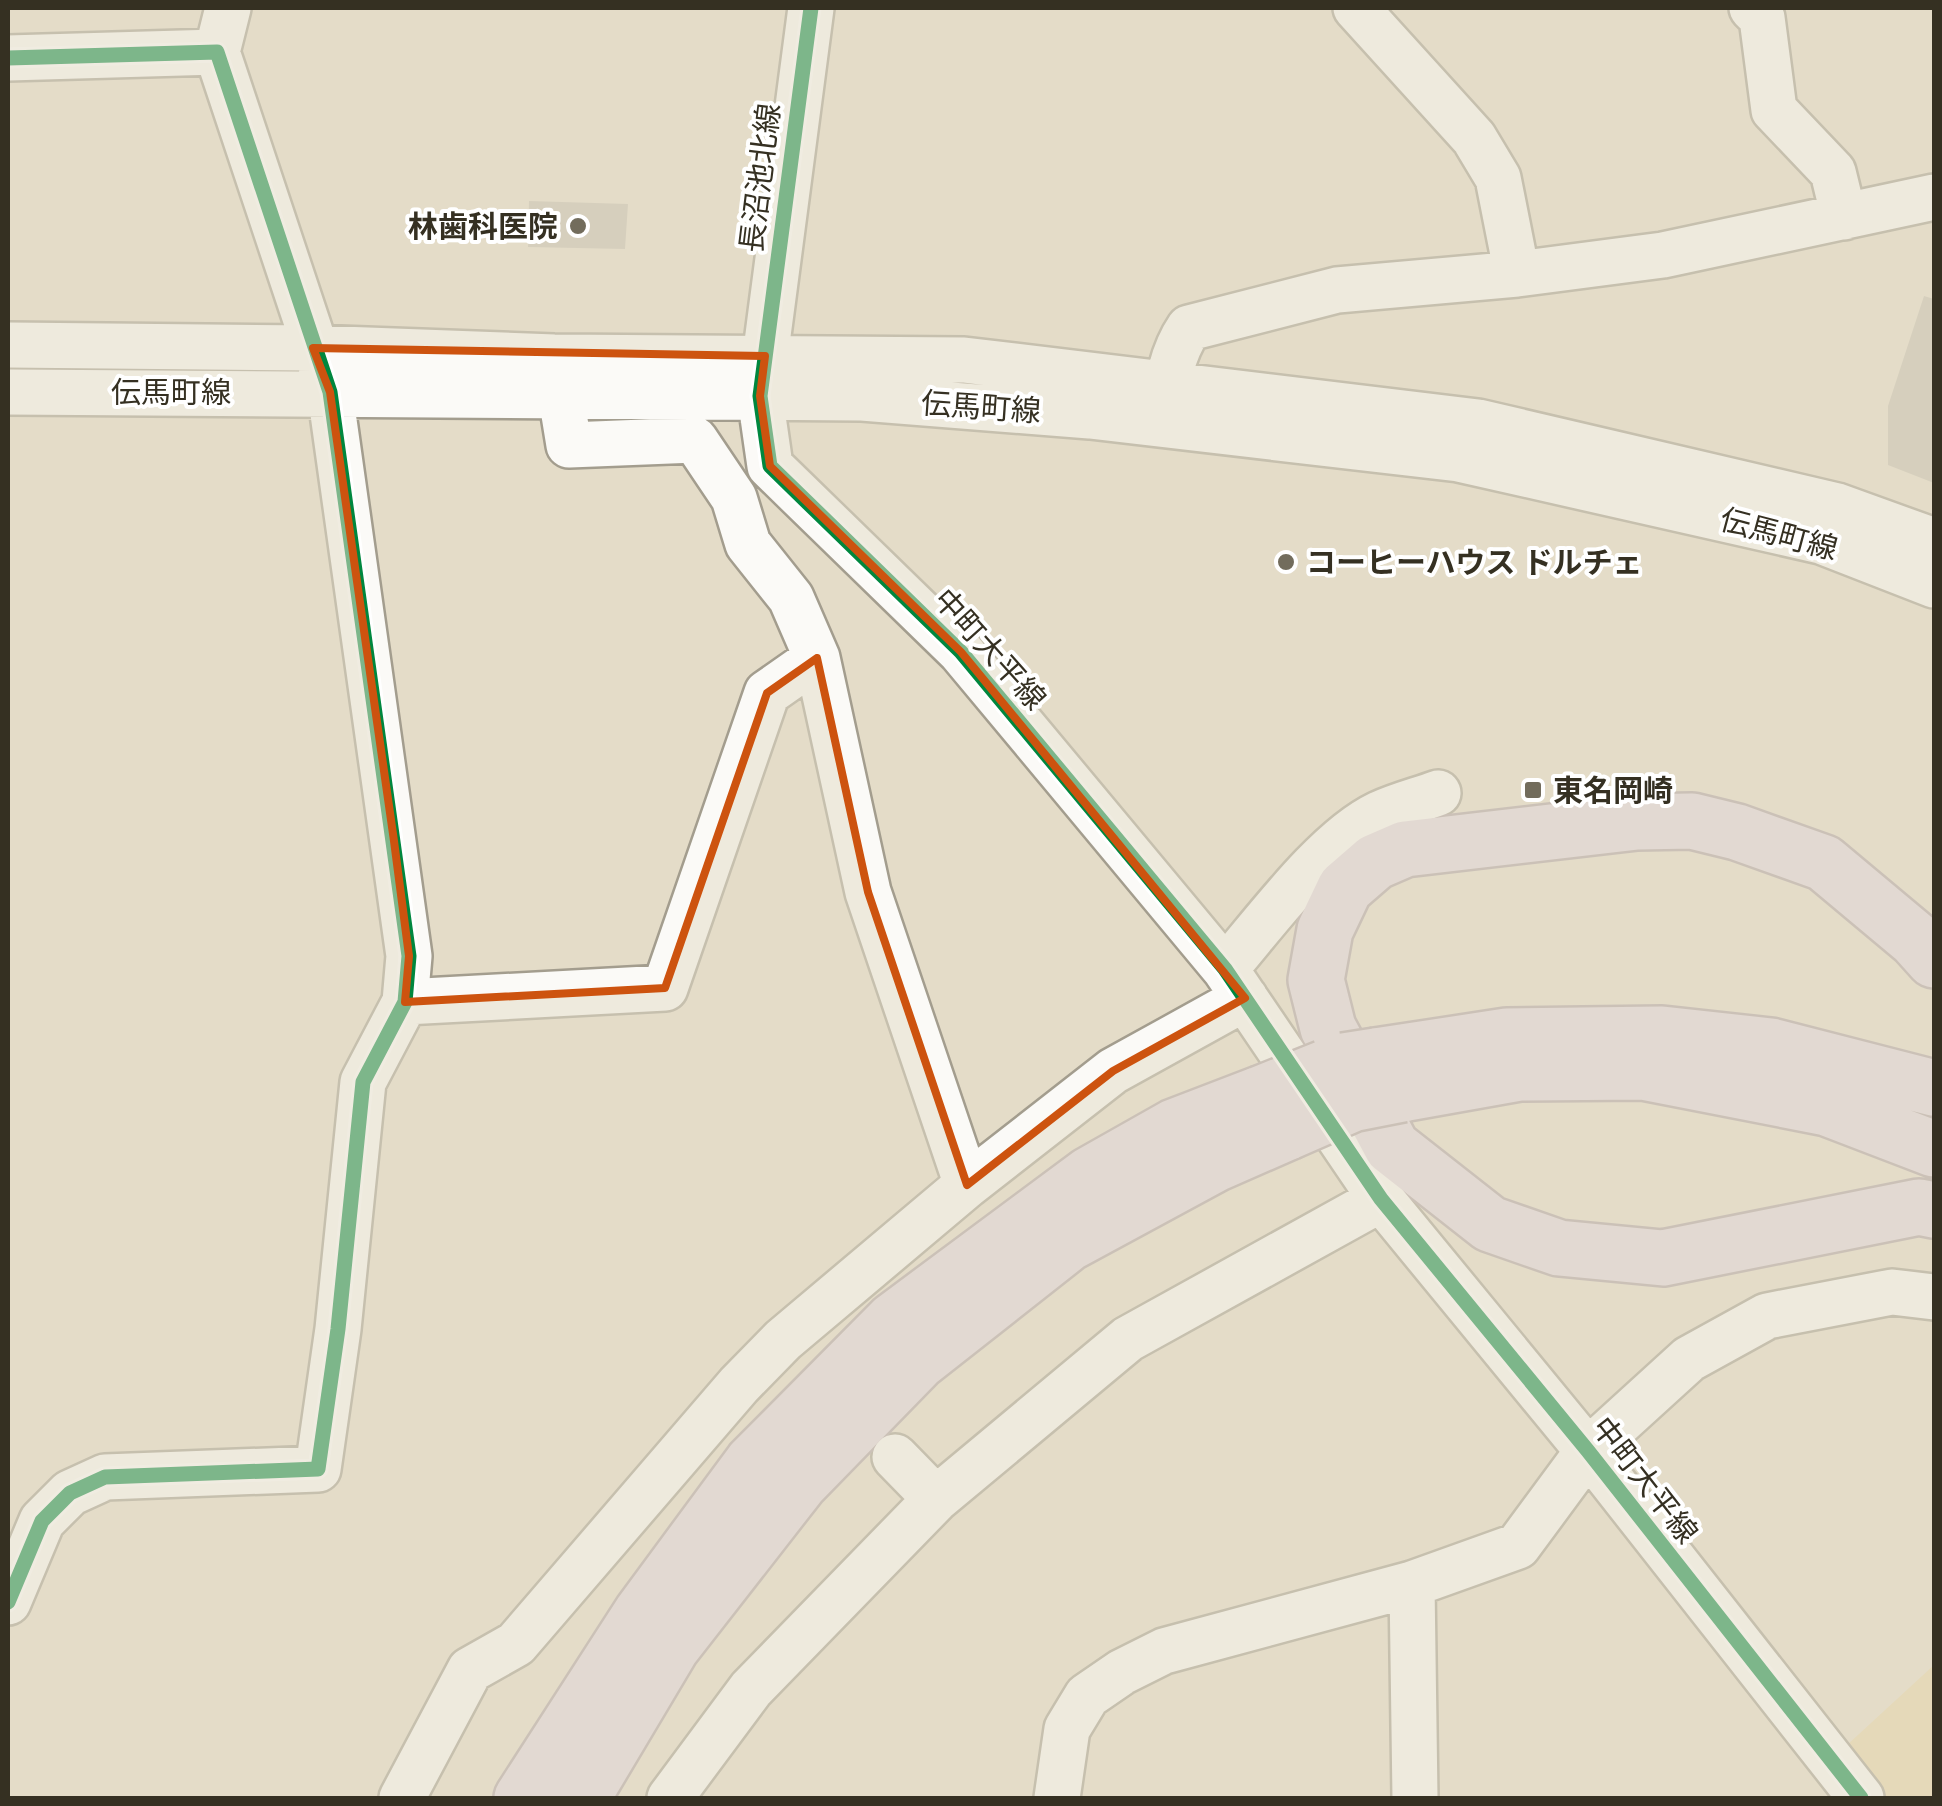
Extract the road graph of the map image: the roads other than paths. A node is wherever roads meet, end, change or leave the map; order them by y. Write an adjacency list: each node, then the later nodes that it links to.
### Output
1 (228, 8): 5 (street)
2 (810, 8): 12 (street, 長沼池北線)
3 (1356, 8): 9 (street)
4 (1752, 8): 8 (street)
5 (217, 52): 6 (street); 11 (street)
6 (8, 58)
7 (1934, 197): 8 (street)
8 (1844, 217): 9 (street)
9 (1516, 274): 16 (street)
10 (8, 345): 11 (street, 伝馬町線)
11 (313, 348): 12 (street, 伝馬町線); 14 (street)
12 (763, 376): 15 (street, 伝馬町線); 16 (street, 伝馬町線); 22 (street, 中町大平線)
13 (8, 392): 14 (street, 伝馬町線)
14 (330, 392): 15 (street, 伝馬町線); 23 (street)
15 (561, 396): 19 (street)
16 (1164, 404): 17 (street, 伝馬町線); 18 (street, 伝馬町線)
17 (1934, 540)
18 (1934, 585)
19 (817, 658): 23 (street); 28 (street)
20 (1438, 793): 22 (street)
21 (1934, 960): 30 (highway)
22 (1235, 983): 28 (street); 29 (street, 中町大平線)
23 (405, 1002): 38 (street)
24 (1389, 1075): 25 (highway); 26 (highway, bridge); 27 (highway)
25 (1934, 1088)
26 (1274, 1113): 40 (highway); 41 (highway)
27 (1934, 1149)
28 (967, 1185): 32 (street)
29 (1381, 1198): 34 (street, 中町大平線); 36 (street)
30 (1934, 1210)
31 (1934, 1297): 34 (street)
32 (783, 1340): 33 (street); 39 (street)
33 (819, 1377)
34 (1588, 1452): 37 (street); 45 (street, 中町大平線)
35 (895, 1457): 36 (street)
36 (936, 1499): 42 (street)
37 (1412, 1584): 43 (street); 44 (street)
38 (8, 1602)
39 (402, 1798)
40 (522, 1798)
41 (582, 1798)
42 (670, 1798)
43 (1057, 1798)
44 (1416, 1798)
45 (1861, 1798)

